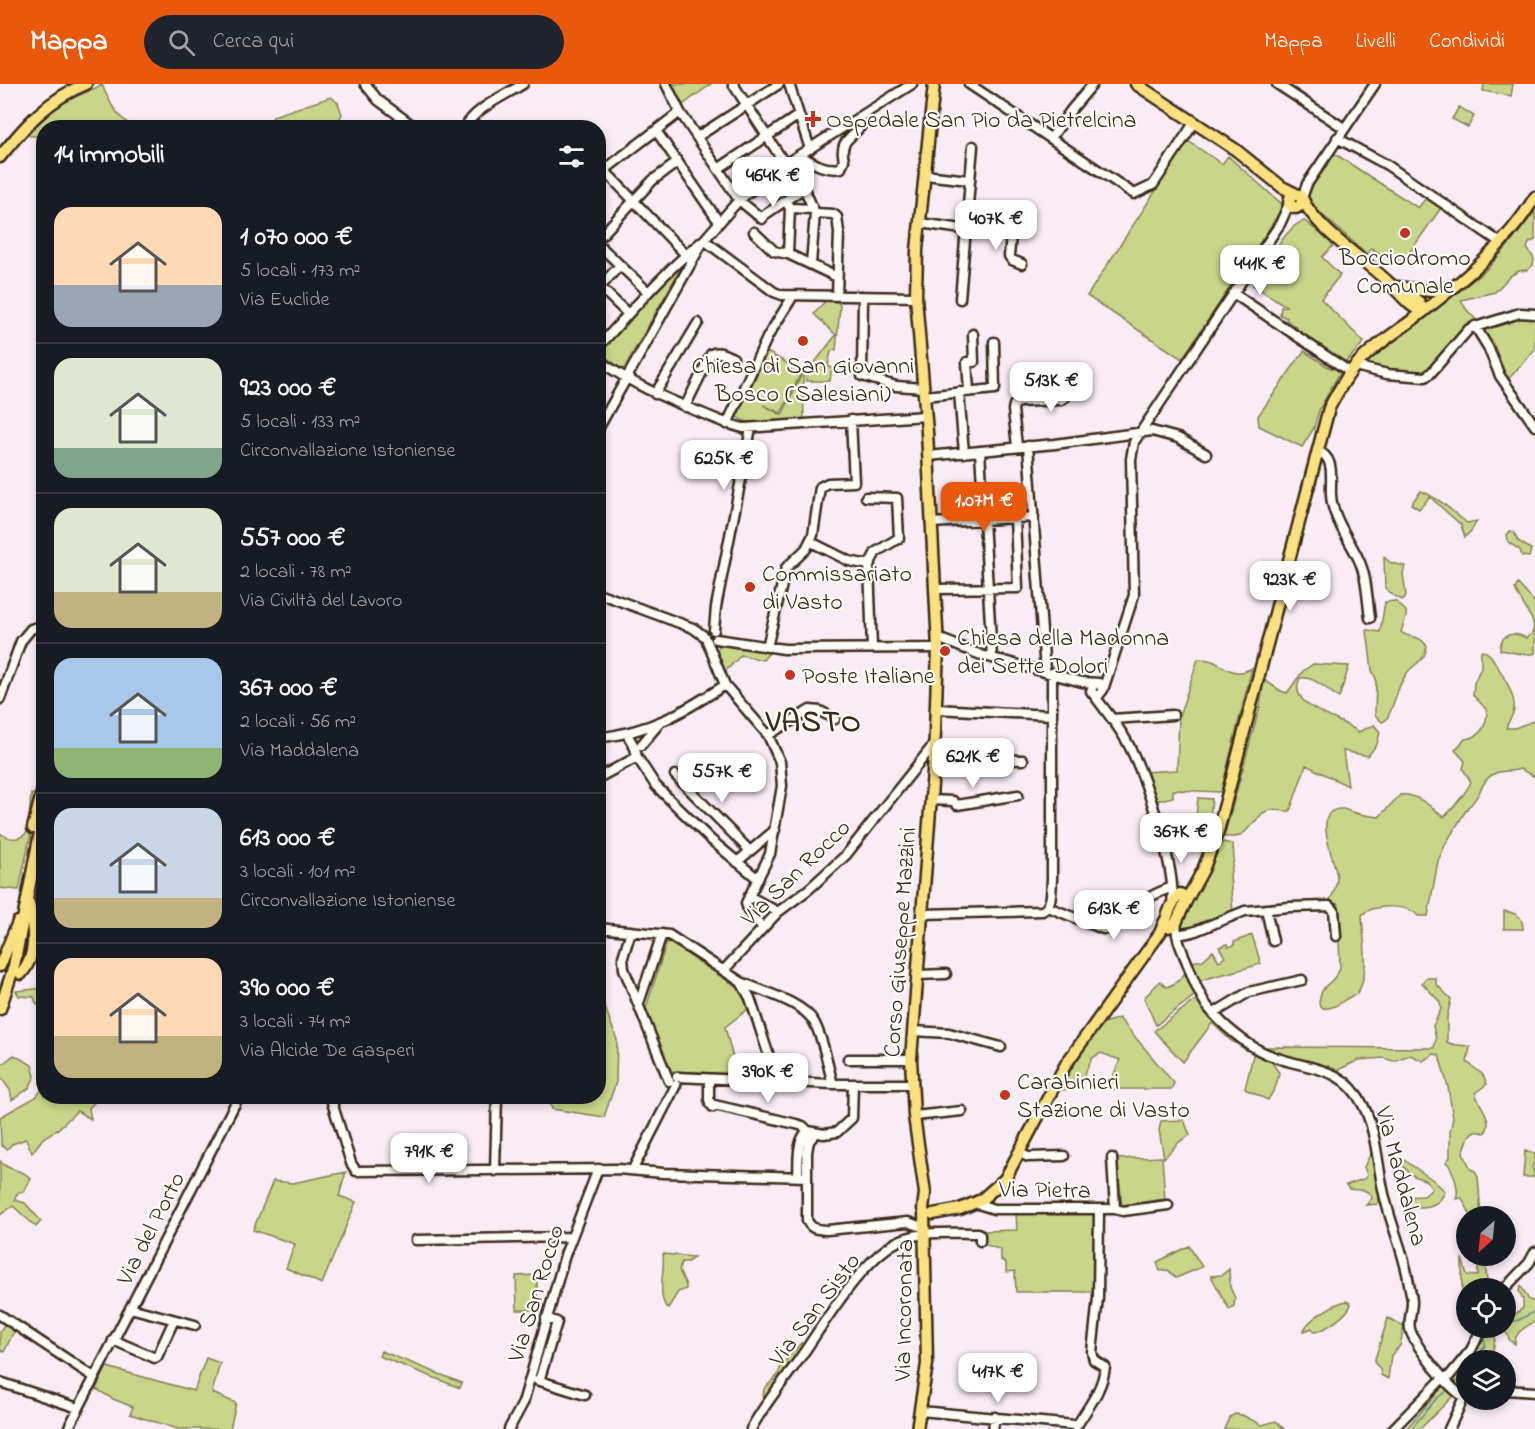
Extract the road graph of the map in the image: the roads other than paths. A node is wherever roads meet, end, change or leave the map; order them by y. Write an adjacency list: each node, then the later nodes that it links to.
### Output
1 (86, 84): 33 (main road)
2 (365, 84): 21 (street)
3 (523, 84): 22 (street)
4 (666, 84): 18 (street)
5 (734, 84): 17 (street)
6 (779, 84): 17 (street)
7 (789, 84): 19 (street)
8 (912, 84): 16 (street)
9 (934, 84): 38 (main road, Corso Giuseppe Mazzini)
10 (969, 84): 15 (street)
11 (1093, 84): 28 (street)
12 (1136, 84): 23 (main road)
13 (1277, 84): 24 (street)
14 (1375, 84): 24 (street)
15 (981, 87): 28 (street)
16 (898, 88): 20 (street)
17 (747, 104): 26 (street); 27 (street)
18 (680, 112): 25 (street); 27 (street)
19 (799, 115): 26 (street); 31 (street)
20 (858, 118): 31 (street); 32 (street)
21 (405, 120)
22 (469, 120)
23 (1194, 123): 28 (street); 45 (main road)
24 (1344, 128): 29 (street)
25 (657, 132): 34 (street); 36 (street)
26 (767, 135): 35 (street); 37 (street)
27 (697, 137): 37 (street)
28 (1052, 138)
29 (1337, 138): 45 (street); 57 (street)
30 (973, 146): 40 (street)
31 (810, 149): 32 (street)
32 (800, 155): 35 (street)
33 (0, 157)
34 (678, 162): 44 (street); 50 (street)
35 (787, 163): 41 (street); 43 (street)
36 (606, 168)
37 (718, 169): 43 (street)
38 (925, 175): 40 (street); 51 (main road, Corso Giuseppe Mazzini)
39 (606, 176): 44 (street)
40 (969, 180): 52 (street)
41 (804, 188): 46 (street); 48 (street)
42 (1535, 197): 57 (main road)
43 (741, 198): 49 (street); 50 (street)
44 (634, 200): 53 (street); 60 (street)
45 (1296, 201): 67 (main road); 70 (street)
46 (780, 204): 47 (street); 49 (street)
47 (790, 208): 48 (street); 59 (street)
48 (814, 211): 61 (street); 64 (street)
49 (762, 218): 55 (street)
50 (719, 222): 56 (street)
51 (920, 223): 52 (street); 74 (main road, Corso Giuseppe Mazzini)
52 (965, 228): 62 (street); 75 (street)
53 (606, 230)
54 (754, 232): 55 (street)
55 (762, 238): 59 (street)
56 (704, 240): 60 (street); 71 (street)
57 (1501, 243): 66 (main road)
58 (606, 252): 63 (street)
59 (788, 254): 61 (street)
60 (689, 258): 68 (street); 89 (street)
61 (811, 264): 64 (street)
62 (1022, 264)
63 (620, 265): 65 (street); 68 (street)
64 (837, 277): 72 (street)
65 (606, 280)
66 (1456, 284): 67 (main road); 77 (main road)
67 (1393, 285): 76 (main road); 77 (main road)
68 (648, 292): 78 (street)
69 (606, 293): 78 (street)
70 (1233, 293): 88 (street); 102 (street)
71 (793, 296): 72 (street); 99 (street)
72 (837, 296): 73 (street)
73 (863, 297): 74 (street); 92 (street)
74 (916, 297): 92 (main road, Corso Giuseppe Mazzini)
75 (960, 299)
76 (1405, 300): 77 (main road); 83 (main road)
77 (1423, 312): 83 (main road)
78 (628, 314): 84 (street)
79 (1535, 314): 81 (street)
80 (698, 323): 94 (street)
81 (1476, 326): 88 (street); 100 (street)
82 (973, 334): 91 (street)
83 (1394, 334): 88 (main road)
84 (606, 338)
85 (994, 342): 91 (street)
86 (733, 358): 95 (street)
87 (606, 365): 89 (street)
88 (1353, 369): 106 (main road)
89 (626, 379): 94 (street); 96 (street)
90 (1063, 381): 103 (street)
91 (969, 391): 93 (street)
92 (924, 392): 93 (street); 97 (main road, Corso Giuseppe Mazzini)
93 (958, 392): 107 (street)
94 (655, 394): 95 (street)
95 (685, 407): 99 (street)
96 (606, 415)
97 (926, 416): 98 (street); 109 (main road, Corso Giuseppe Mazzini)
98 (851, 420): 101 (street); 115 (street)
99 (727, 423): 101 (street)
100 (1535, 426)
101 (751, 428): 122 (street)
102 (1139, 432): 104 (street); 108 (street); 129 (street)
103 (1017, 446): 104 (street); 105 (street)
104 (1028, 446): 111 (street)
105 (980, 451): 107 (street); 113 (street)
106 (1317, 451): 120 (street); 155 (main road)
107 (964, 453): 109 (street)
108 (1206, 454)
109 (928, 456): 114 (main road, Corso Giuseppe Mazzini)
110 (866, 497): 116 (street)
111 (1034, 517): 112 (street); 127 (street)
112 (1015, 518): 113 (street); 118 (street)
113 (985, 520): 114 (street); 118 (street)
114 (931, 523): 117 (main road, Corso Giuseppe Mazzini)
115 (811, 542): 116 (street); 124 (street)
116 (869, 565): 125 (street)
117 (936, 589): 118 (street); 123 (main road, Corso Giuseppe Mazzini)
118 (989, 589): 126 (street)
119 (606, 596): 122 (street)
120 (1370, 618)
121 (36, 627): 130 (street)
122 (711, 635): 124 (street); 128 (street)
123 (938, 643): 125 (street); 126 (street); 131 (main road, Corso Giuseppe Mazzini)
124 (767, 647): 125 (street)
125 (872, 648)
126 (992, 658): 127 (street)
127 (1049, 672): 129 (street); 132 (street)
128 (724, 685): 136 (street); 139 (street)
129 (1097, 689): 135 (street)
130 (0, 699)
131 (936, 709): 132 (street); 141 (main road, Corso Giuseppe Mazzini)
132 (1052, 715): 158 (street)
133 (1173, 715): 135 (street)
134 (835, 718): 139 (street)
135 (1112, 719): 155 (street)
136 (660, 723): 137 (street); 142 (street)
137 (640, 730): 138 (street); 142 (street)
138 (627, 734): 140 (street); 142 (street)
139 (768, 735): 150 (street)
140 (606, 737)
141 (935, 743): 143 (main road, Corso Giuseppe Mazzini); 160 (street, Via San Rocco)
142 (638, 750): 145 (street); 153 (street)
143 (934, 758): 144 (street); 148 (main road, Corso Giuseppe Mazzini)
144 (1023, 760)
145 (606, 772)
146 (675, 775): 151 (street)
147 (1018, 795): 148 (street)
148 (930, 800): 161 (main road, Corso Giuseppe Mazzini)
149 (36, 811): 156 (main road)
150 (775, 830): 151 (street); 154 (street)
151 (750, 851): 153 (street)
152 (36, 854): 156 (main road)
153 (737, 862): 154 (street)
154 (758, 879): 157 (street)
155 (1181, 893): 158 (street); 163 (main road); 163 (main road)
156 (28, 896): 169 (main road); 171 (main road); 177 (main road)
157 (749, 896): 160 (street); 162 (street)
158 (1048, 907): 161 (street)
159 (1266, 909): 163 (street); 167 (street); 168 (street)
160 (778, 912): 162 (street, Via San Rocco)
161 (922, 914): 173 (main road, Corso Giuseppe Mazzini)
162 (763, 928): 170 (street, Via San Rocco)
163 (1171, 928): 178 (street, Via Maddalena); 195 (main road)
164 (606, 929): 165 (street)
165 (632, 931): 166 (street); 176 (street)
166 (662, 934): 170 (street); 176 (street)
167 (1336, 936)
168 (1273, 940)
169 (1, 961)
170 (724, 970): 175 (street)
171 (21, 974)
172 (946, 974): 173 (street)
173 (917, 975): 179 (main road, Corso Giuseppe Mazzini)
174 (1302, 980): 178 (street)
175 (741, 982): 185 (street); 186 (street)
176 (639, 1004): 183 (street)
177 (0, 1009)
178 (1214, 1013): 223 (street, Via Maddalena)
179 (913, 1031): 180 (street); 182 (main road, Corso Giuseppe Mazzini)
180 (1001, 1047)
181 (848, 1059): 182 (street)
182 (911, 1059): 188 (main road, Corso Giuseppe Mazzini)
183 (674, 1080): 184 (street); 199 (street)
184 (709, 1080): 185 (street); 194 (street)
185 (772, 1081): 186 (street)
186 (833, 1084): 187 (street)
187 (853, 1084): 188 (street); 194 (street)
188 (912, 1084): 193 (main road, Corso Giuseppe Mazzini)
189 (235, 1104): 214 (street, Via del Porto)
190 (333, 1104): 200 (street)
191 (497, 1104): 200 (street)
192 (962, 1112): 193 (street)
193 (914, 1116): 206 (main road, Corso Giuseppe Mazzini)
194 (810, 1132): 201 (street)
195 (1020, 1153): 196 (street); 202 (main road)
196 (1064, 1156)
197 (1112, 1158): 205 (street, Via Pietra)
198 (598, 1169): 199 (street); 200 (street); 209 (street, Via San Rocco)
199 (633, 1169): 201 (street)
200 (495, 1171)
201 (802, 1177): 207 (street)
202 (974, 1204): 204 (street, Via Pietra); 206 (main road)
203 (1168, 1205): 205 (street, Via Pietra)
204 (1099, 1209): 205 (street, Via Pietra); 233 (street)
205 (1115, 1209)
206 (929, 1210): 207 (street); 208 (main road, Via Incoronata)
207 (908, 1222): 208 (street)
208 (925, 1231): 211 (street); 232 (main road, Via Incoronata); 236 (street, Via San Sisto)
209 (570, 1237): 210 (street); 216 (street, Via San Rocco)
210 (417, 1240)
211 (980, 1241)
212 (1535, 1252): 213 (street)
213 (1515, 1278)
214 (130, 1308): 217 (street); 220 (street, Via del Porto)
215 (0, 1315): 221 (street)
216 (546, 1318): 222 (street, Via San Rocco); 224 (street)
217 (174, 1320): 218 (street); 220 (street)
218 (195, 1325)
219 (1477, 1338): 223 (street)
220 (113, 1341): 221 (street, Via del Porto)
221 (94, 1377): 230 (street, Via del Porto)
222 (529, 1378): 224 (street); 235 (street, Via San Rocco)
223 (1446, 1379): 226 (street, Via Maddalena); 239 (street)
224 (539, 1381): 229 (street)
225 (0, 1382): 230 (street)
226 (1456, 1390)
227 (1516, 1391): 228 (street)
228 (1535, 1392)
229 (585, 1395)
230 (78, 1408): 234 (street, Via del Porto)
231 (1459, 1410): 240 (street)
232 (920, 1411): 233 (street); 237 (main road, Via Incoronata)
233 (995, 1417): 238 (street)
234 (68, 1429)
235 (509, 1429)
236 (751, 1429)
237 (917, 1429)
238 (993, 1429)
239 (1393, 1429)
240 (1449, 1429)

